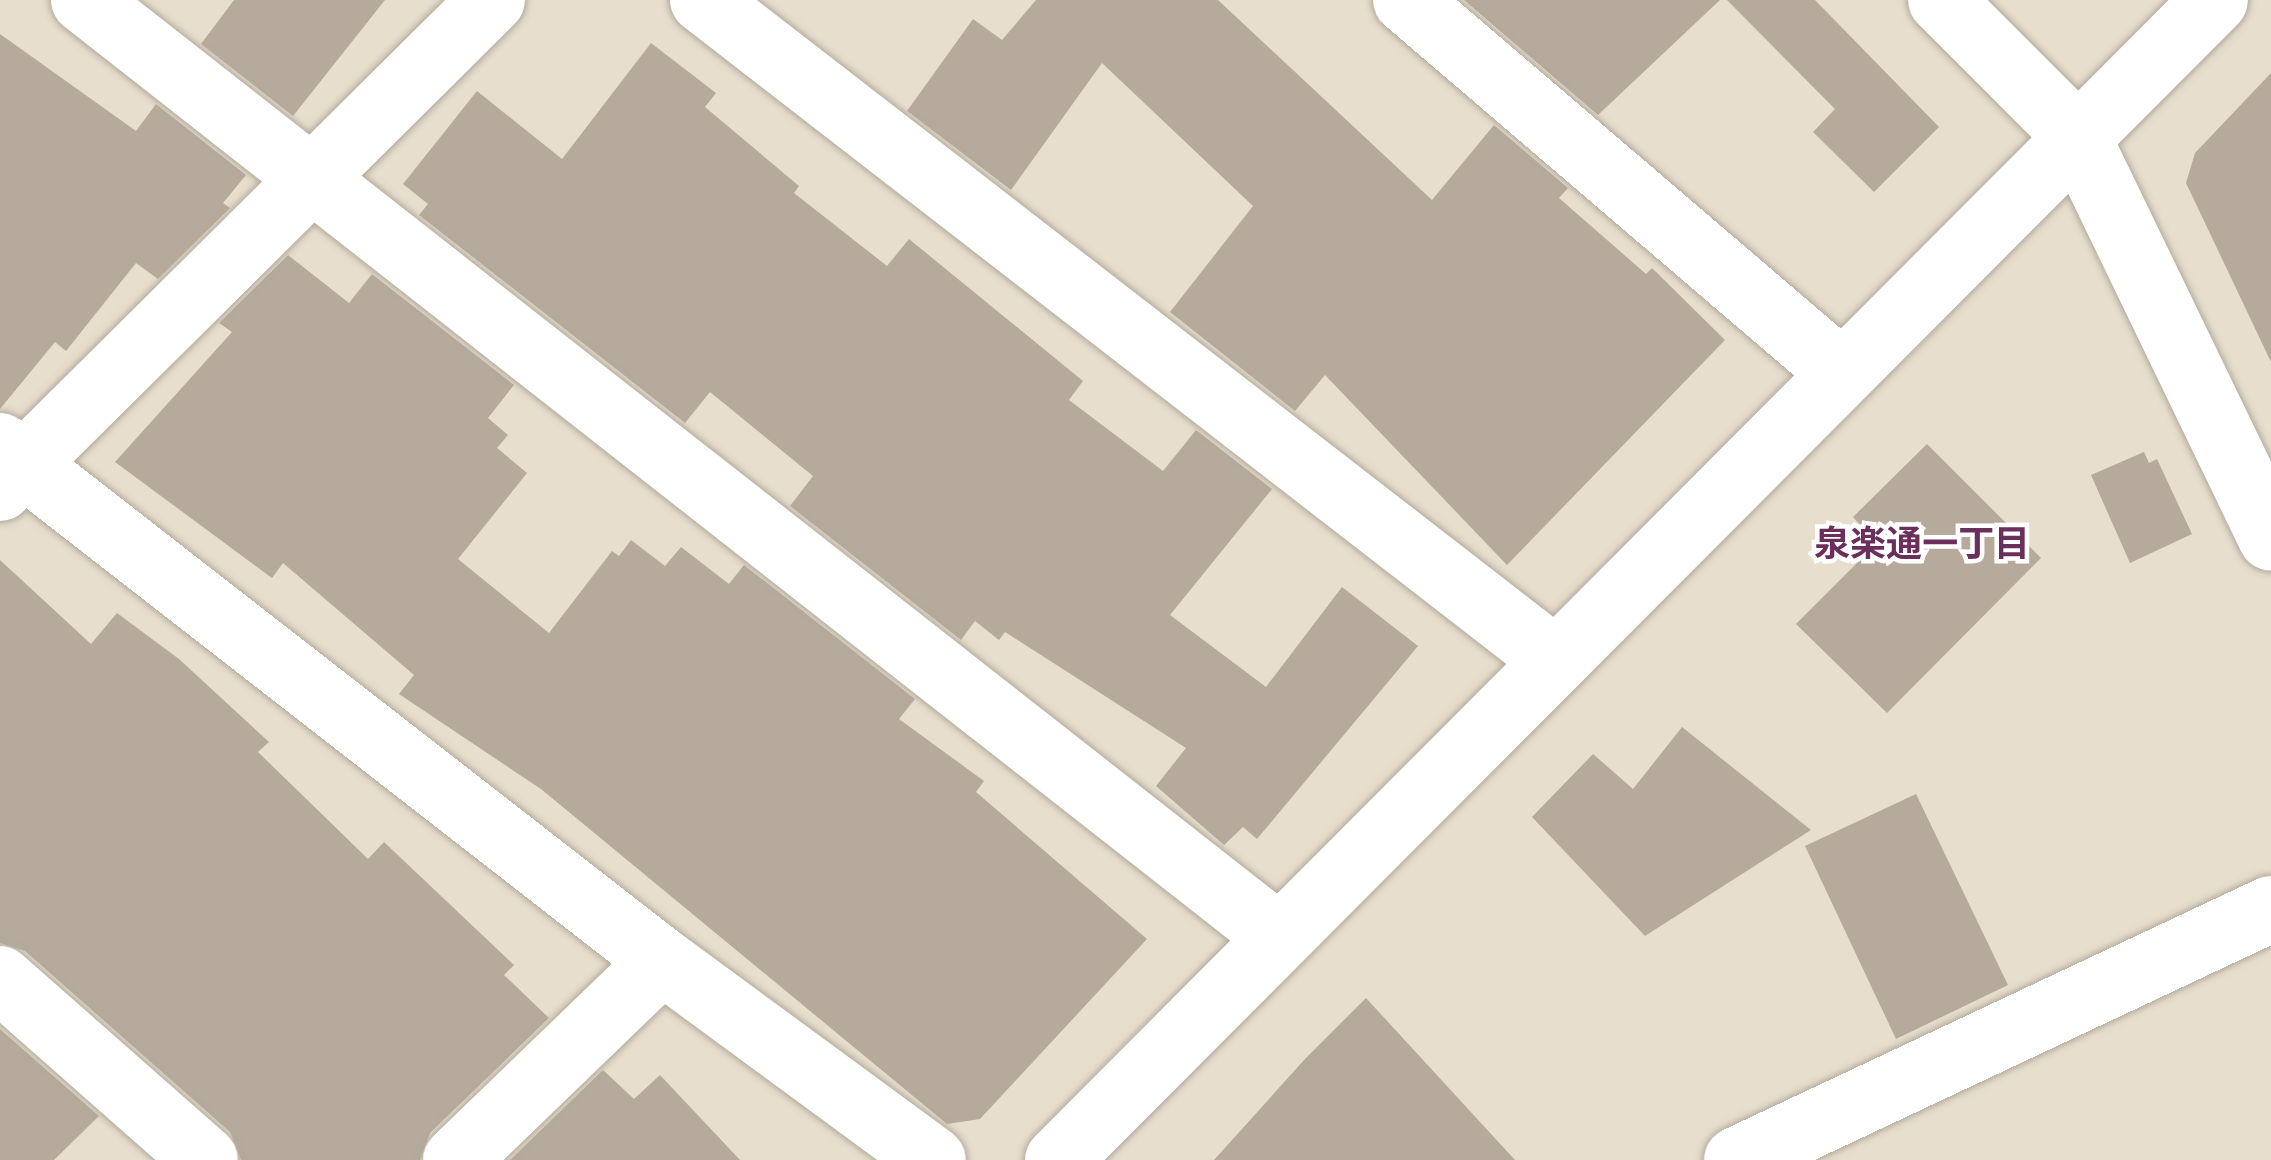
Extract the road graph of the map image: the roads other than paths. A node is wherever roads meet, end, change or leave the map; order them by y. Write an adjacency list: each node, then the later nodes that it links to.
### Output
1 (84, 0): 8 (street)
2 (492, 0): 8 (street)
3 (703, 0): 12 (street)
4 (1406, 0): 9 (street)
5 (1941, 0): 7 (street)
6 (2215, 0): 7 (street)
7 (2078, 136): 9 (street); 11 (street)
8 (314, 178): 10 (street); 14 (street)
9 (1842, 373): 12 (street)
10 (8, 466): 15 (street)
11 (2271, 538)
12 (1555, 660): 14 (street)
13 (2271, 910): 21 (street)
14 (1279, 937): 20 (street)
15 (662, 961): 18 (street); 19 (street)
16 (0, 979): 17 (street)
17 (205, 1160)
18 (456, 1160)
19 (933, 1160)
20 (1058, 1160)
21 (1737, 1160)

